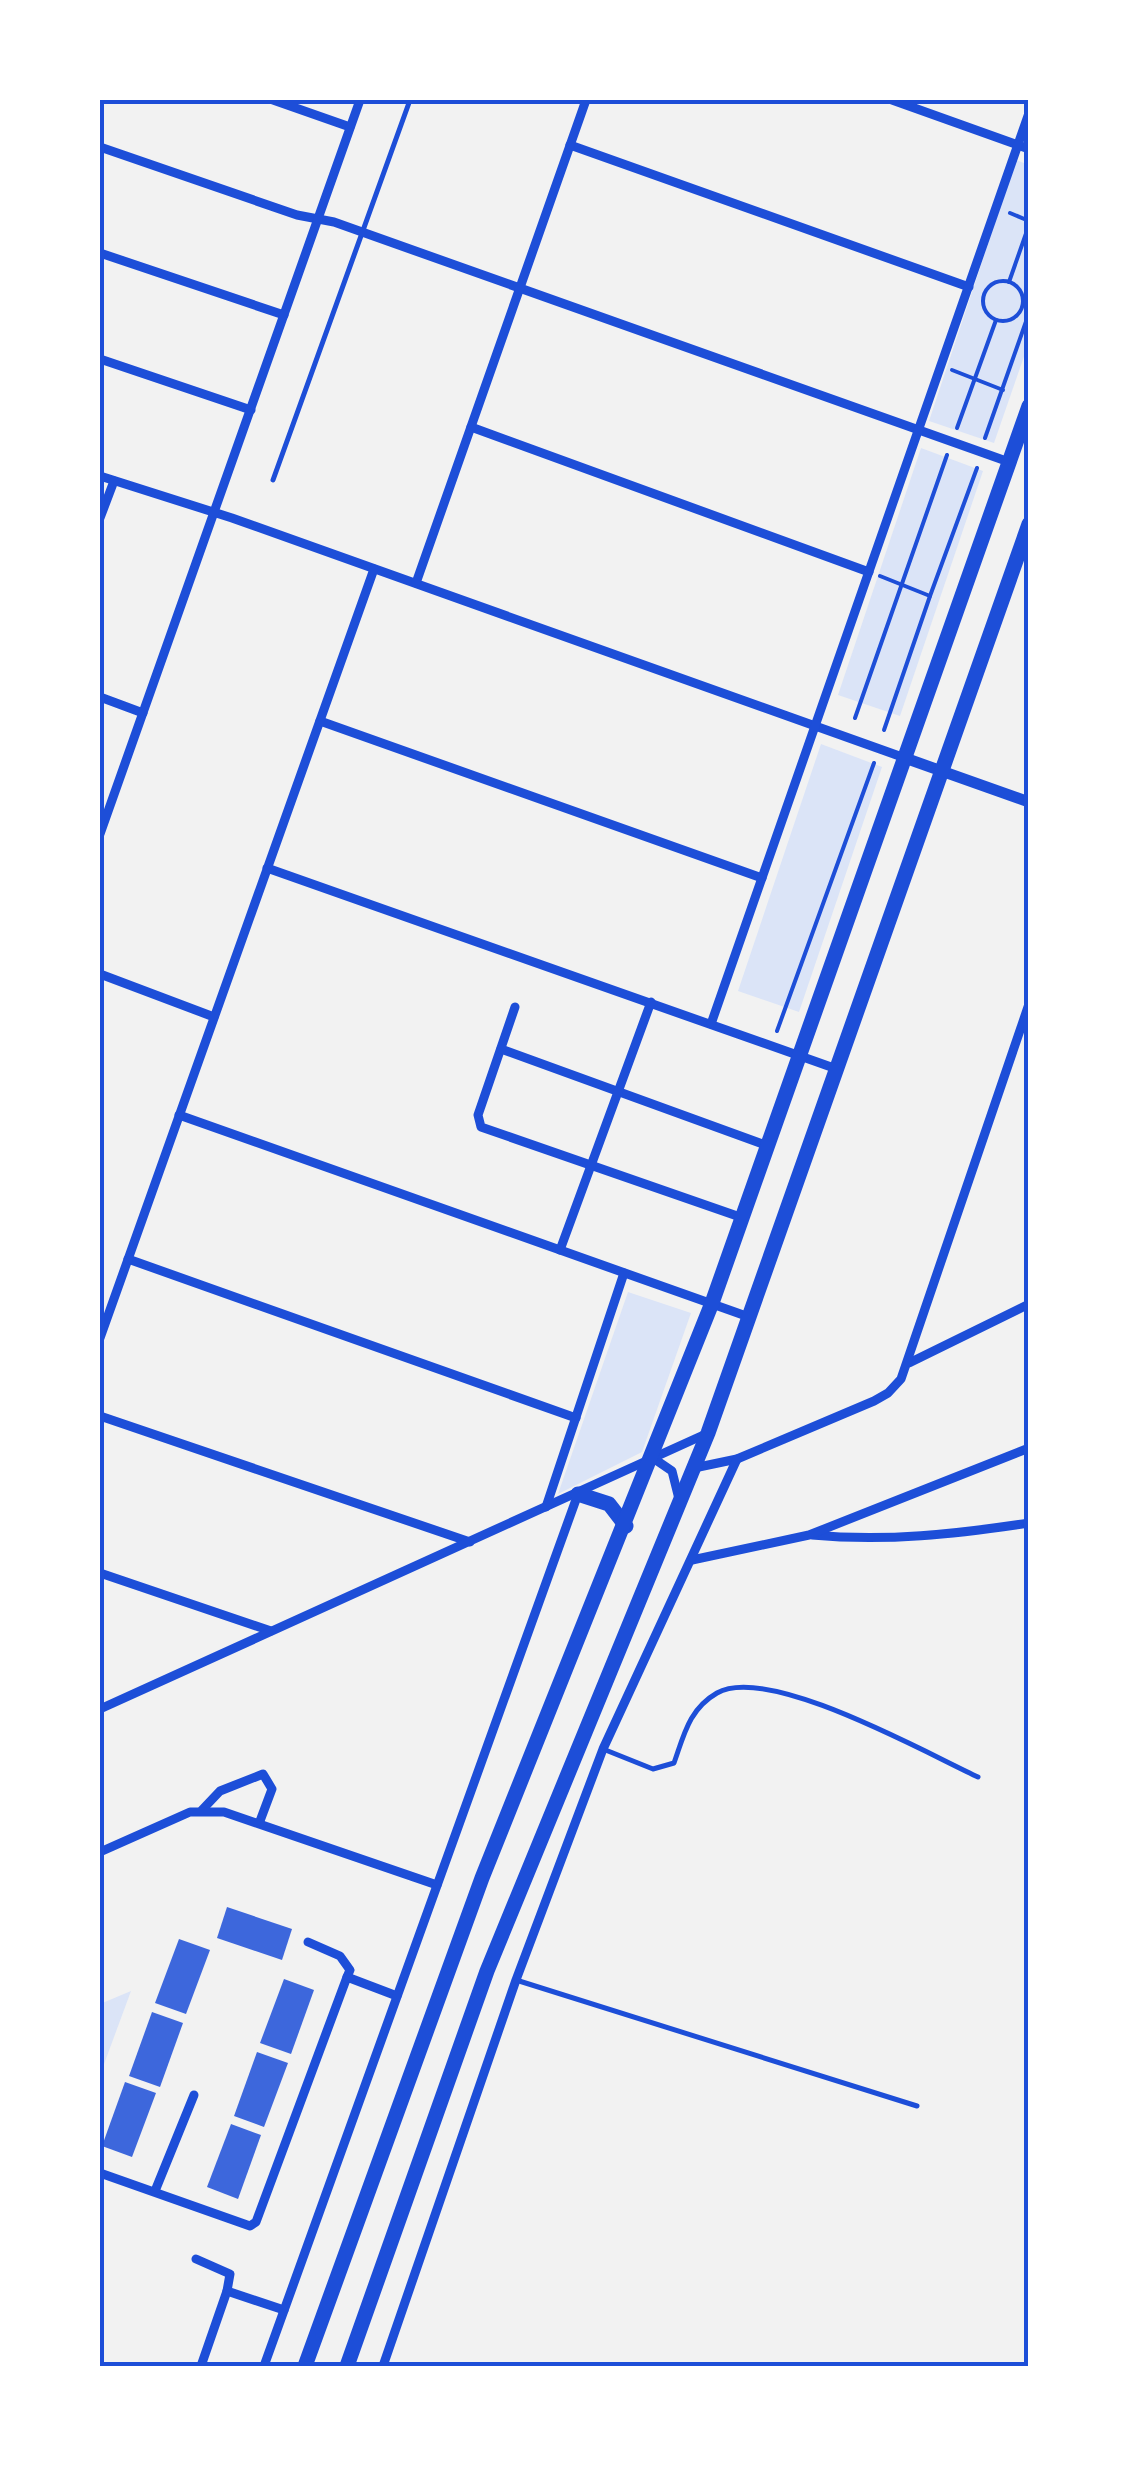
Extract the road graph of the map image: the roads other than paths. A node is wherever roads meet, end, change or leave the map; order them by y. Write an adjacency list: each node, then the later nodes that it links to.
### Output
1 (273, 100): 7 (street)
2 (360, 100): 7 (street)
3 (410, 100): 13 (lane)
4 (586, 100): 8 (street)
5 (892, 100): 9 (street)
6 (1029, 113): 9 (street)
7 (350, 126): 12 (street)
8 (570, 145): 15 (street); 16 (street)
9 (1018, 145): 11 (street); 15 (street)
10 (100, 147): 12 (street)
11 (1029, 149)
12 (318, 219): 13 (street); 17 (street)
13 (362, 232): 16 (street); 25 (lane)
14 (100, 253): 17 (street)
15 (969, 286): 22 (street)
16 (520, 288): 21 (street); 22 (street)
17 (284, 316): 20 (street)
18 (100, 359): 20 (street)
19 (1029, 406): 23 (main road)
20 (250, 410): 27 (street)
21 (471, 427): 31 (street); 32 (street)
22 (919, 430): 23 (street); 31 (street)
23 (1009, 462): 37 (main road)
24 (100, 476): 26 (street)
25 (273, 480)
26 (114, 481): 27 (street); 28 (street)
27 (214, 514): 30 (street); 34 (street)
28 (100, 518)
29 (1029, 524): 38 (main road)
30 (374, 569): 32 (street); 35 (street)
31 (869, 572): 36 (street)
32 (416, 584): 36 (street)
33 (100, 697): 34 (street)
34 (143, 713): 40 (street)
35 (320, 721): 42 (street); 43 (street)
36 (815, 726): 37 (street); 43 (street)
37 (905, 758): 38 (street); 51 (main road)
38 (942, 771): 39 (street); 52 (main road)
39 (1029, 802)
40 (102, 821): 41 (street)
41 (100, 834)
42 (267, 868): 45 (street); 48 (street)
43 (762, 878): 49 (street)
44 (100, 974): 48 (street)
45 (650, 1002): 49 (street); 53 (street)
46 (1029, 1004): 65 (street)
47 (515, 1007): 50 (street)
48 (214, 1016): 54 (street)
49 (711, 1024): 51 (street)
50 (501, 1049): 53 (street); 56 (street)
51 (800, 1055): 52 (street); 55 (main road)
52 (834, 1068): 63 (main road)
53 (617, 1091): 55 (street); 56 (street)
54 (179, 1115): 58 (street); 59 (street)
55 (768, 1146): 57 (main road)
56 (590, 1164): 57 (street); 58 (street)
57 (743, 1218): 61 (main road)
58 (560, 1250): 60 (street)
59 (128, 1259): 64 (street); 67 (street)
60 (624, 1272): 61 (street); 67 (street)
61 (712, 1303): 63 (street); 70 (main road)
62 (1029, 1304): 65 (street)
63 (749, 1317): 68 (main road)
64 (100, 1338)
65 (908, 1364): 71 (street)
66 (100, 1416): 79 (street)
67 (576, 1418): 75 (street)
68 (708, 1433): 70 (street); 72 (main road)
69 (1029, 1448): 78 (street)
70 (653, 1458): 73 (street); 74 (street); 77 (main road)
71 (737, 1459): 72 (street); 80 (street)
72 (694, 1468): 74 (main road)
73 (578, 1494): 75 (street); 77 (main road); 89 (street)
74 (680, 1503): 104 (main road)
75 (546, 1507): 79 (street)
76 (1029, 1523): 78 (street)
77 (626, 1526): 103 (main road)
78 (810, 1535): 80 (street)
79 (470, 1542): 82 (street)
80 (692, 1560): 84 (street)
81 (100, 1572): 82 (street)
82 (271, 1632): 83 (street)
83 (100, 1709)
84 (603, 1749): 85 (lane); 92 (street)
85 (978, 1777)
86 (202, 1810): 87 (street); 87 (street); 88 (street)
87 (260, 1821): 89 (street)
88 (100, 1852)
89 (437, 1885): 93 (street)
90 (308, 1942): 91 (street)
91 (348, 1977): 93 (street); 97 (street)
92 (516, 1980): 95 (lane); 105 (street)
93 (397, 1996): 100 (street)
94 (194, 2095): 97 (street)
95 (918, 2106)
96 (100, 2173): 97 (street)
97 (155, 2191)
98 (196, 2260): 99 (street)
99 (227, 2291): 100 (street); 101 (street)
100 (284, 2310): 102 (street)
101 (201, 2366)
102 (264, 2366)
103 (304, 2366)
104 (347, 2366)
105 (383, 2366)

